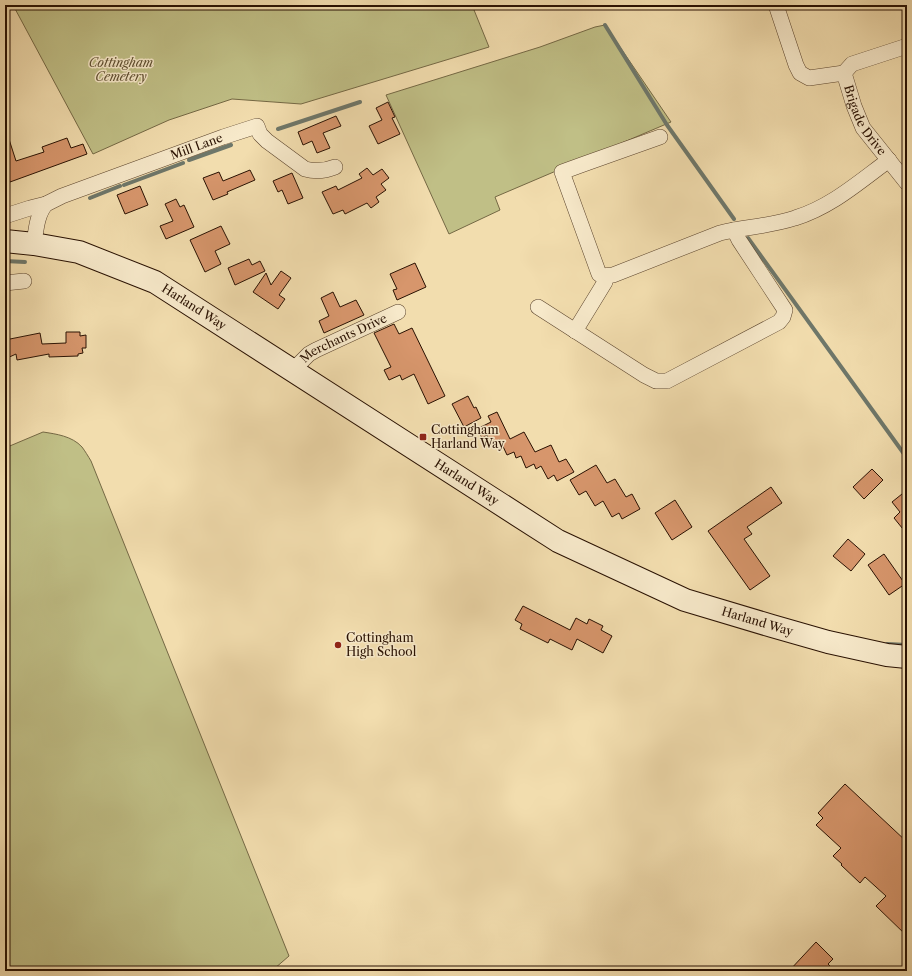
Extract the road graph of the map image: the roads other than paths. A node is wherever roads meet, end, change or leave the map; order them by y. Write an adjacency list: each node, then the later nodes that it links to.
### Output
1 (776, 5): 3 (street)
2 (907, 46): 3 (street)
3 (844, 73): 5 (street, Brigade Drive)
4 (660, 136): 13 (street)
5 (889, 160): 7 (street, Brigade Drive); 10 (street)
6 (335, 167): 8 (street, Mill Lane)
7 (907, 183)
8 (46, 204): 9 (street, Mill Lane); 12 (street)
9 (5, 216)
10 (734, 230): 13 (street); 18 (street)
11 (5, 241): 12 (main road, Harland Way)
12 (34, 244): 19 (main road, Harland Way)
13 (606, 276): 18 (street)
14 (24, 281): 15 (street)
15 (5, 284)
16 (538, 307): 18 (street)
17 (398, 312): 19 (street, Merchants Drive)
18 (576, 331)
19 (292, 371): 20 (main road, Harland Way)
20 (907, 657)

